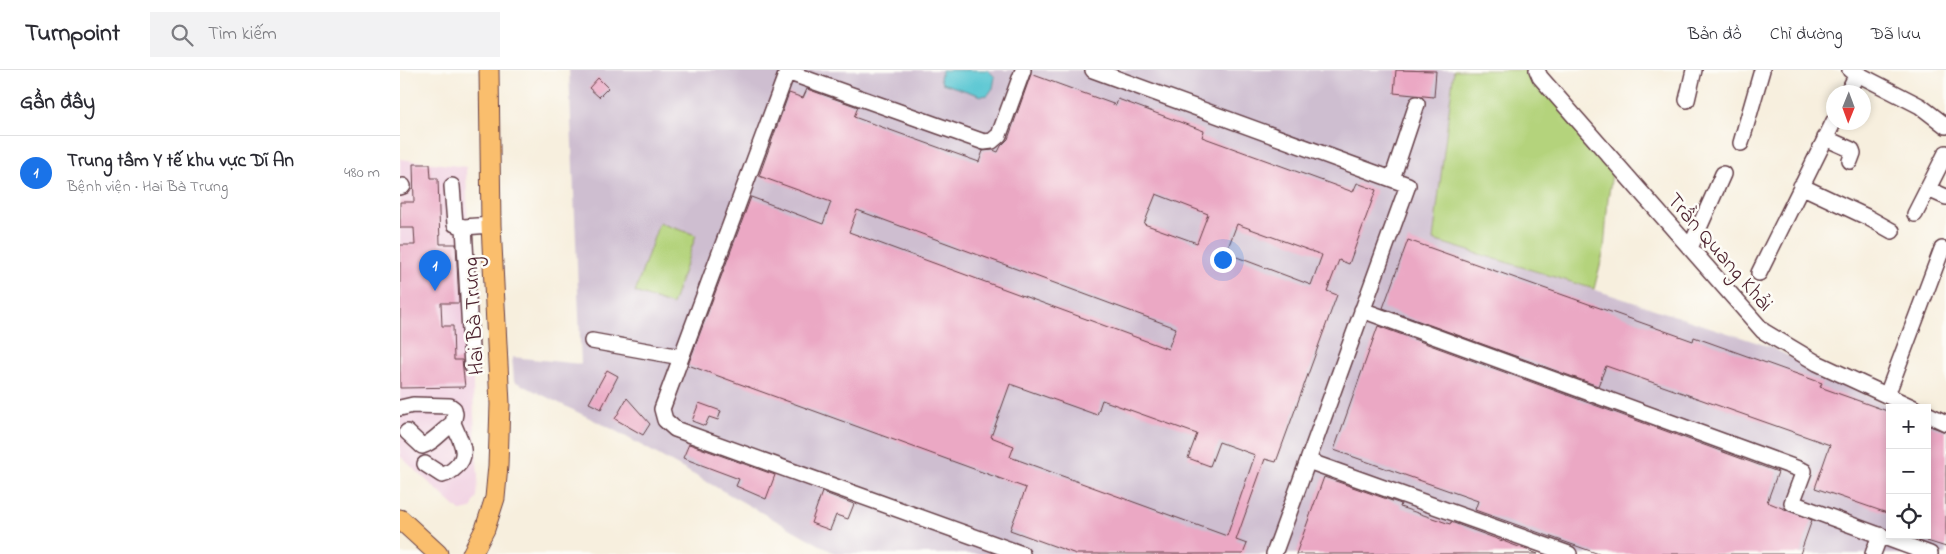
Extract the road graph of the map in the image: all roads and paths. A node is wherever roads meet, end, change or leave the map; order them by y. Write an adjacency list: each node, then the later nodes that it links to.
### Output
1 (489, 70): 24 (main road, Hai Bà Trưng)
2 (1023, 70): 32 (street)
3 (1093, 70): 18 (street)
4 (1537, 70): 27 (street, Trần Quang Khải)
5 (1694, 70): 9 (street)
6 (1762, 70): 14 (street)
7 (1854, 72): 8 (street); 11 (street)
8 (1850, 85)
9 (1687, 100)
10 (1417, 104): 18 (street)
11 (1946, 126)
12 (1829, 130): 13 (street)
13 (1825, 138): 16 (street); 20 (street)
14 (1741, 143)
15 (1946, 152): 21 (street)
16 (1850, 161)
17 (1723, 174): 27 (street)
18 (1392, 179): 30 (street)
19 (452, 186): 25 (street)
20 (1801, 186): 26 (street); 29 (street)
21 (1928, 189): 22 (street); 23 (street)
22 (1946, 197)
23 (1915, 214)
24 (491, 226): 25 (street); 46 (main road, Hai Bà Trưng)
25 (464, 227): 33 (street)
26 (1892, 231)
27 (1690, 248): 34 (street, Trần Quang Khải)
28 (1942, 249): 34 (street)
29 (1758, 273)
30 (1362, 310): 41 (street); 44 (street)
31 (592, 341): 32 (street)
32 (681, 357): 47 (street)
33 (472, 366)
34 (1886, 395): 35 (street, Trần Quang Khải)
35 (1905, 404)
36 (400, 408): 39 (street)
37 (1931, 416): 38 (street)
38 (1946, 422)
39 (453, 423): 40 (street); 42 (street)
40 (402, 434)
41 (1308, 461): 48 (street); 49 (street)
42 (425, 464)
43 (400, 519): 45 (main road)
44 (1880, 535): 50 (street); 51 (street)
45 (438, 554)
46 (472, 554)
47 (1022, 554)
48 (1274, 554)
49 (1569, 554)
50 (1873, 554)
51 (1930, 554)

